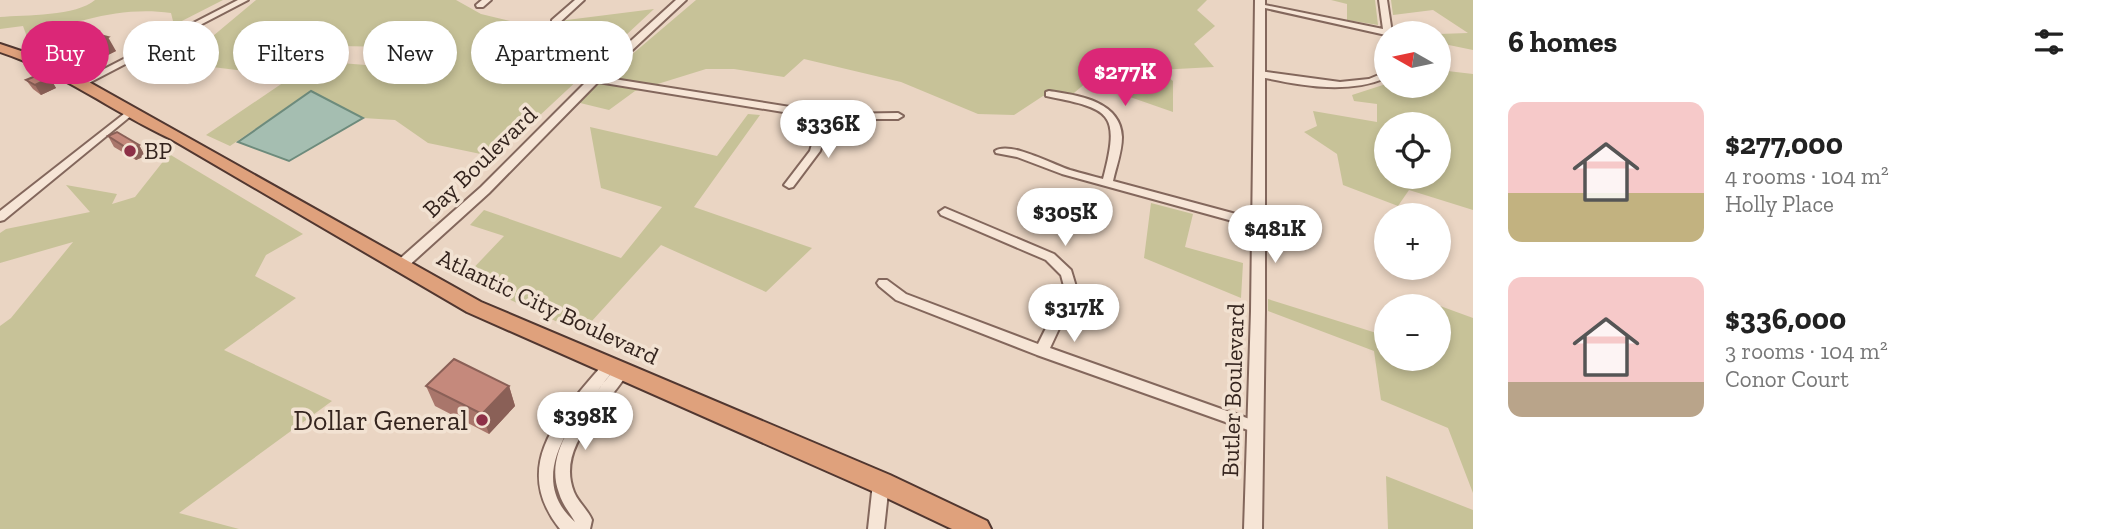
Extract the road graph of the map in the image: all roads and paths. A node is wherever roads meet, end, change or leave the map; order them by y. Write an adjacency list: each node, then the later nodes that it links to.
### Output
1 (244, 0): 12 (street)
2 (580, 0): 6 (street)
3 (681, 0): 9 (street, Bay Boulevard)
4 (1383, 0): 7 (street)
5 (1260, 3): 8 (street); 13 (street, Butler Boulevard)
6 (556, 21)
7 (1386, 21)
8 (1374, 29)
9 (633, 44)
10 (0, 48): 11 (highway, Atlantic City Boulevard)
11 (21, 54)
12 (109, 69)
13 (1259, 74): 14 (street); 27 (street, Butler Boulevard)
14 (1374, 81)
15 (84, 84): 19 (highway, Atlantic City Boulevard)
16 (590, 84): 28 (street, Bay Boulevard)
17 (626, 84): 20 (street)
18 (1049, 94): 23 (street)
19 (129, 113): 26 (street); 28 (highway, Atlantic City Boulevard)
20 (826, 116): 21 (street); 24 (street)
21 (898, 116)
22 (1000, 151): 23 (street)
23 (1107, 183): 27 (street)
24 (789, 185)
25 (945, 212): 30 (street)
26 (0, 217)
27 (1258, 224): 32 (street, Butler Boulevard)
28 (400, 267): 31 (highway, Atlantic City Boulevard)
29 (883, 283): 30 (street)
30 (1042, 351): 32 (street)
31 (616, 368): 33 (highway, Atlantic City Boulevard); 34 (street); 35 (street)
32 (1253, 426): 38 (street, Butler Boulevard)
33 (881, 483): 36 (street); 37 (highway, Atlantic City Boulevard)
34 (572, 529)
35 (582, 529)
36 (876, 529)
37 (978, 529)
38 (1252, 529)

